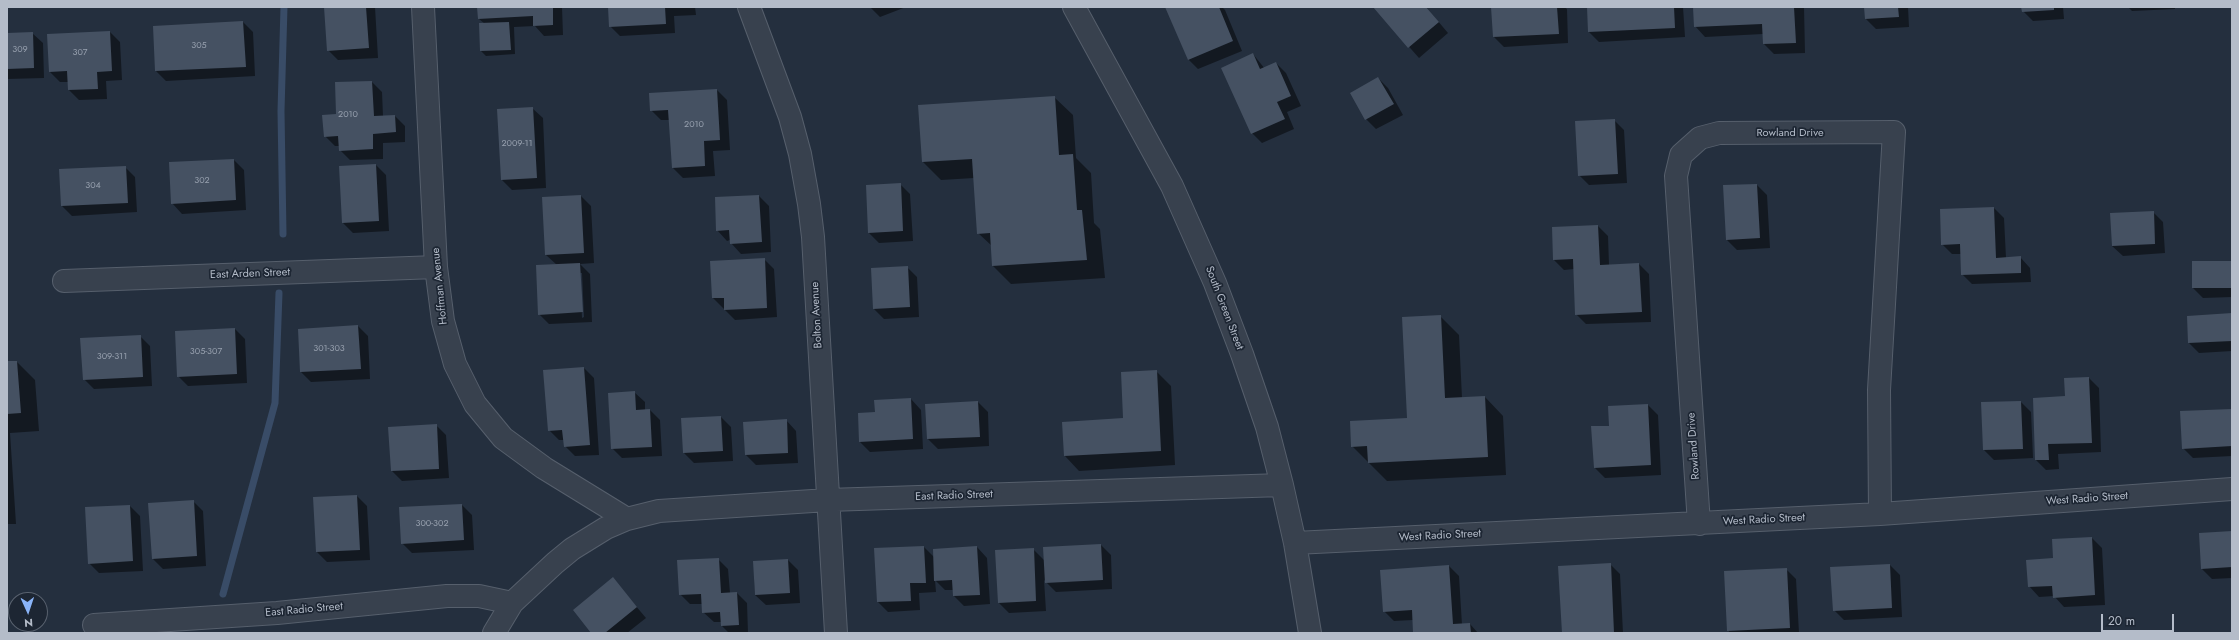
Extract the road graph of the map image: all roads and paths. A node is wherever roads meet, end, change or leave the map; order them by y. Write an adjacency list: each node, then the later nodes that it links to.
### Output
1 (423, 7): 4 (street, Hoffman Avenue)
2 (749, 7): 8 (street, Bolton Avenue)
3 (1074, 7): 6 (street, South Green Street)
4 (436, 267): 5 (street, East Arden Street); 10 (street, Hoffman Avenue)
5 (64, 281)
6 (1282, 485): 8 (street, East Radio Street); 12 (street, South Green Street)
7 (2232, 489): 9 (street, West Radio Street)
8 (828, 500): 10 (street, East Radio Street); 16 (street, Bolton Avenue)
9 (1880, 514): 11 (street, West Radio Street); 11 (street, Rowland Drive)
10 (627, 519): 13 (street)
11 (1699, 524): 12 (street, West Radio Street)
12 (1295, 543): 17 (street, South Green Street)
13 (512, 604): 14 (street, East Radio Street); 15 (street)
14 (94, 625)
15 (494, 633)
16 (836, 633)
17 (1310, 633)

